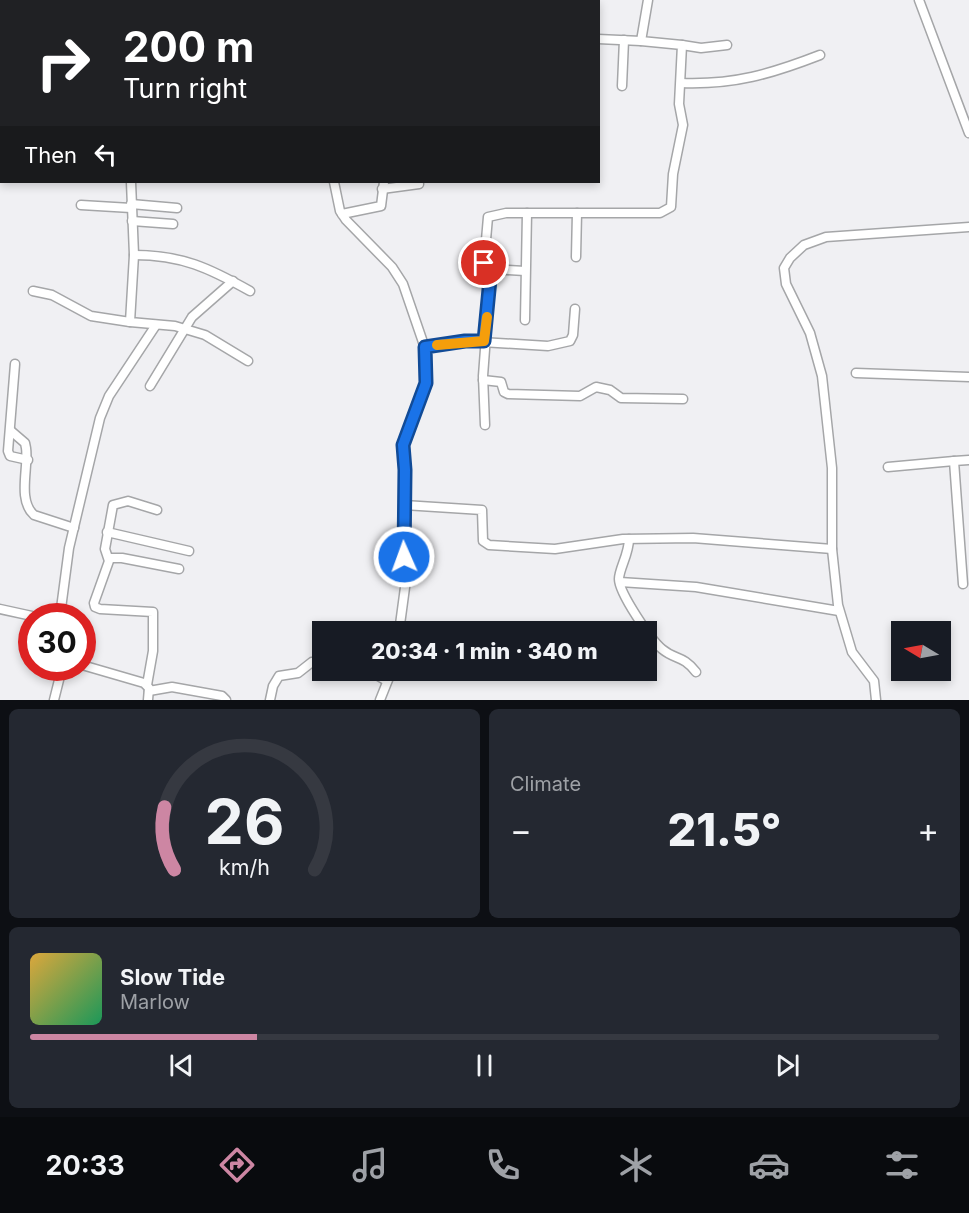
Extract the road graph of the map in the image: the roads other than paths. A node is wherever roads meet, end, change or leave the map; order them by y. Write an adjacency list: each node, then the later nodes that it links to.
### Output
1 (648, 0): 5 (street)
2 (919, 0): 11 (street)
3 (600, 39): 4 (street)
4 (624, 40): 5 (street); 10 (street)
5 (641, 41): 6 (street)
6 (682, 45): 7 (street); 9 (street)
7 (728, 45)
8 (820, 55): 9 (street)
9 (681, 83): 20 (street)
10 (622, 86)
11 (969, 133)
12 (131, 183): 17 (street)
13 (334, 183): 21 (street)
14 (419, 184): 15 (street)
15 (383, 185): 21 (street)
16 (81, 205): 17 (street)
17 (131, 206): 18 (street); 22 (street)
18 (177, 208)
19 (527, 213): 20 (street); 27 (street); 28 (street)
20 (577, 213): 26 (street)
21 (342, 214): 38 (street)
22 (132, 221): 23 (street); 25 (street)
23 (173, 224)
24 (969, 227): 57 (street)
25 (134, 255): 29 (street); 34 (street)
26 (576, 256)
27 (491, 269): 28 (street); 37 (street)
28 (525, 271): 33 (street)
29 (233, 281): 31 (street); 36 (street)
30 (33, 291): 34 (street)
31 (250, 291)
32 (575, 309): 37 (street)
33 (525, 320)
34 (130, 322): 35 (street)
35 (156, 325): 36 (street); 54 (street)
36 (183, 328): 39 (street); 44 (street)
37 (484, 341): 38 (street); 43 (street)
38 (425, 347): 52 (street)
39 (248, 361)
40 (15, 364): 47 (street)
41 (856, 373): 42 (street)
42 (969, 377)
43 (483, 380): 45 (street); 46 (street)
44 (150, 386)
45 (683, 399)
46 (485, 425)
47 (11, 431): 48 (street); 48 (street)
48 (28, 460): 54 (street)
49 (969, 460): 50 (street)
50 (954, 461): 51 (street); 62 (street)
51 (888, 467)
52 (404, 505): 56 (street); 67 (street)
53 (157, 510): 55 (street)
54 (74, 528): 63 (street)
55 (107, 532): 58 (street); 59 (street)
56 (626, 539): 57 (street); 61 (street)
57 (832, 549): 65 (street)
58 (189, 551)
59 (109, 558): 60 (street); 73 (street)
60 (178, 569)
61 (620, 582): 65 (street); 70 (street)
62 (963, 584)
63 (62, 603)
64 (0, 609): 66 (street)
65 (839, 611): 78 (street)
66 (18, 613)
67 (400, 621)
68 (312, 662): 76 (street)
69 (96, 669): 73 (street)
70 (696, 672)
71 (59, 681): 74 (street)
72 (387, 681): 77 (street)
73 (148, 692): 75 (street)
74 (54, 700)
75 (226, 700)
76 (270, 700)
77 (380, 700)
78 (876, 700)

